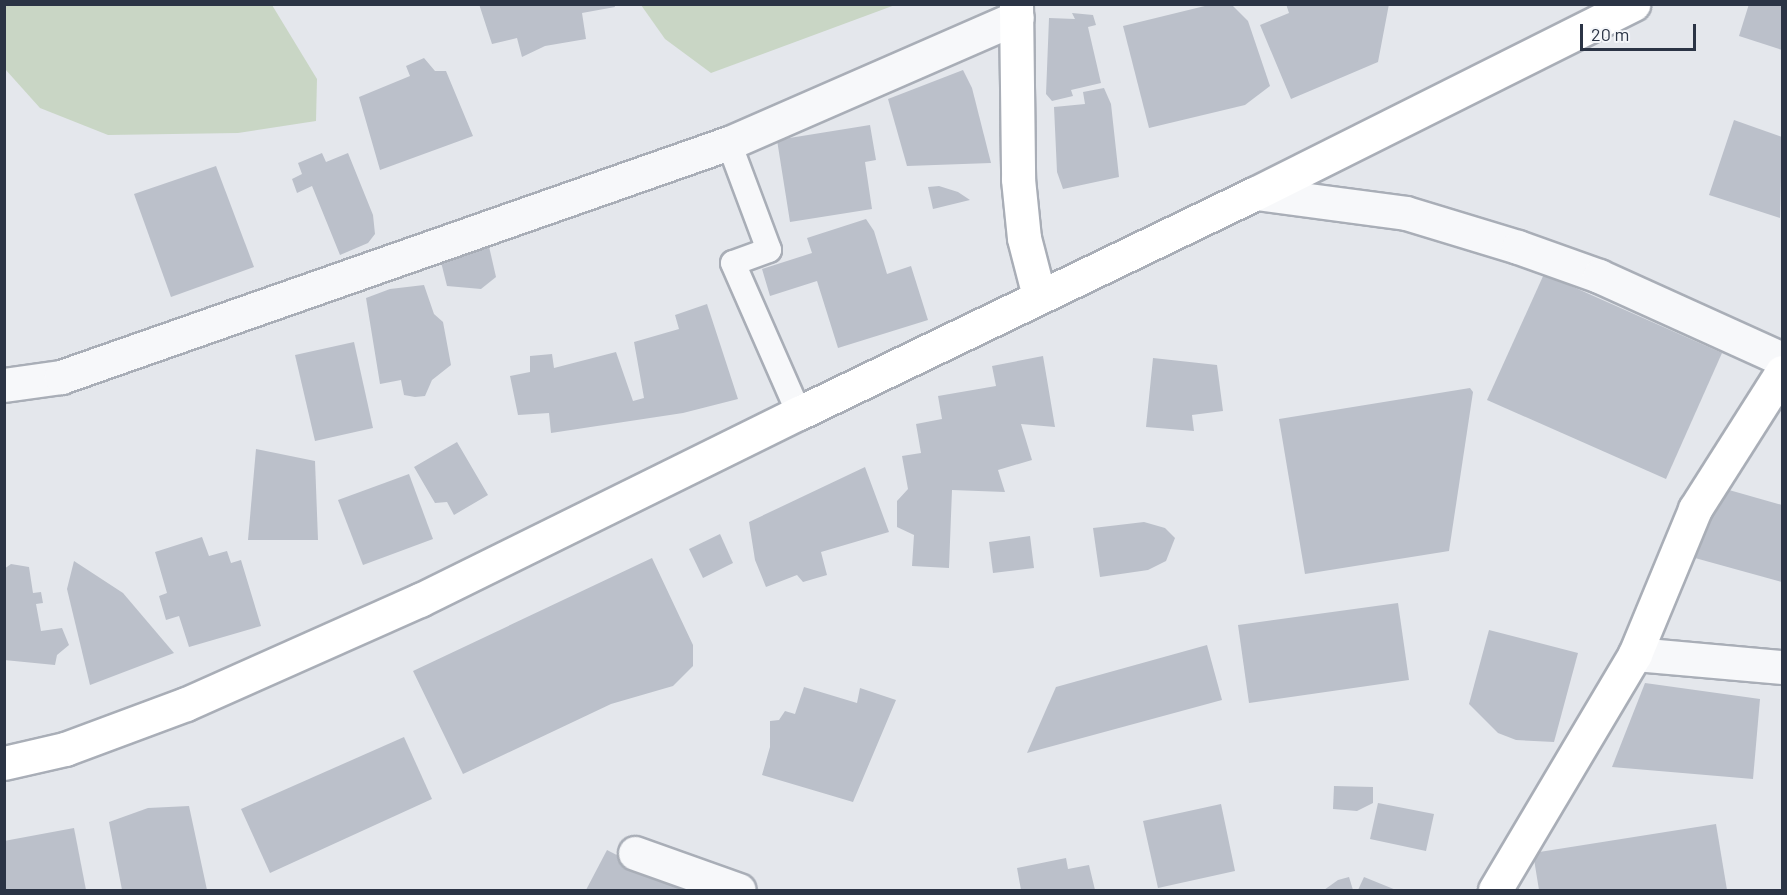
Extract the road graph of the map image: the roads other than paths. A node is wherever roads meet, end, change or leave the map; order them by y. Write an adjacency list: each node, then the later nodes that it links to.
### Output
1 (1633, 4): 4 (main road)
2 (1016, 11): 3 (street); 5 (main road)
3 (729, 143): 8 (street); 9 (lane)
4 (1256, 193): 5 (main road); 6 (street)
5 (1040, 296): 9 (main road)
6 (1782, 359)
7 (1782, 372): 10 (main road)
8 (4, 385)
9 (799, 412): 12 (main road)
10 (1635, 654): 11 (street); 15 (main road)
11 (1782, 667)
12 (4, 763)
13 (635, 853): 14 (street)
14 (739, 891)
15 (1495, 891)

